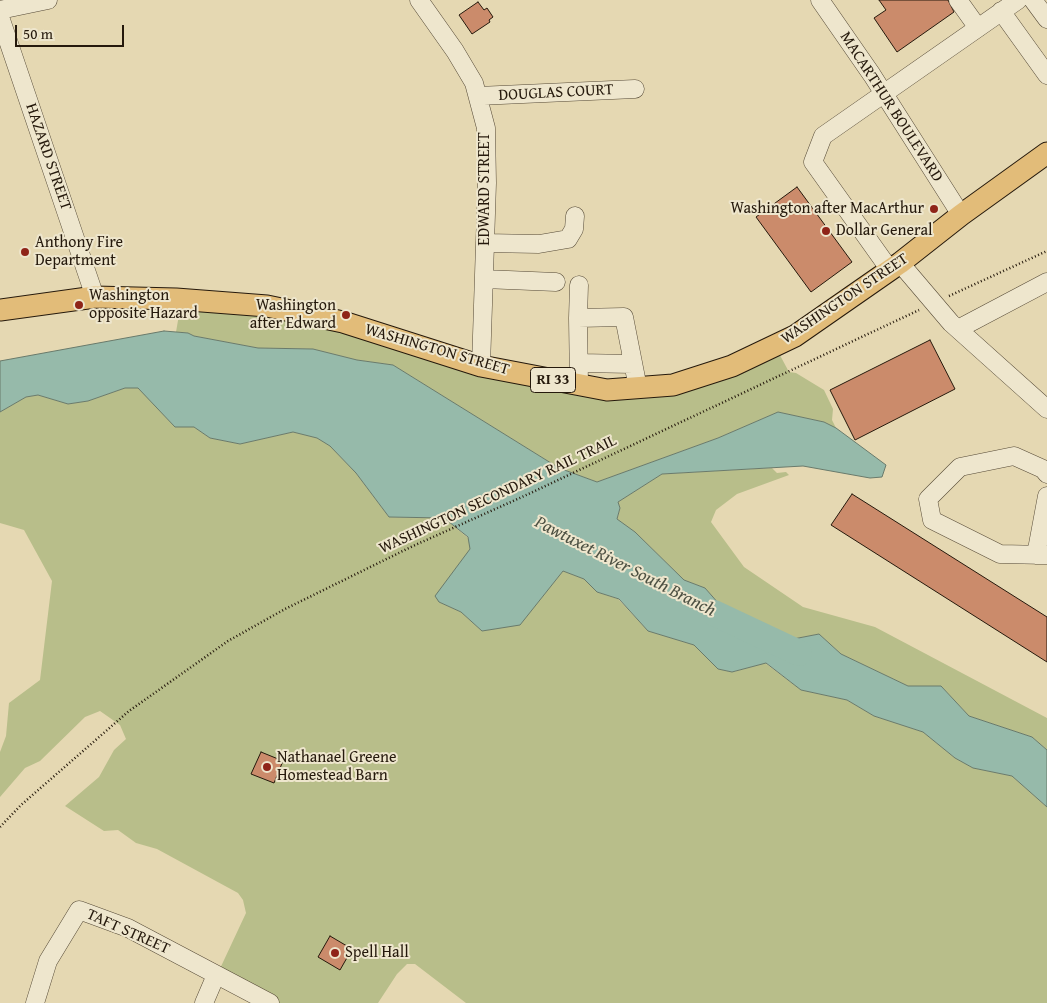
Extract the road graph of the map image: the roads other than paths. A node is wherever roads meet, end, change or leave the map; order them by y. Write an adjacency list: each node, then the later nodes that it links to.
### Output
1 (48, 0): 7 (street)
2 (419, 0): 14 (street, EDWARD STREET)
3 (820, 0): 13 (street, MACARTHUR BOULEVARD)
4 (958, 0): 10 (street)
5 (1033, 0): 9 (street)
6 (1006, 5): 10 (street); 11 (street)
7 (0, 10)
8 (0, 17): 24 (street, HAZARD STREET)
9 (1047, 19)
10 (978, 28): 13 (street)
11 (1047, 75)
12 (635, 89): 14 (street, DOUGLAS COURT)
13 (884, 95): 16 (street, MACARTHUR BOULEVARD); 19 (street)
14 (478, 96): 18 (street, EDWARD STREET)
15 (1047, 153): 16 (main road, WASHINGTON STREET / RI 33)
16 (961, 215): 19 (main road, WASHINGTON STREET / RI 33)
17 (575, 216): 18 (street)
18 (486, 243): 20 (street, EDWARD STREET)
19 (895, 267): 27 (street); 32 (main road, WASHINGTON STREET / RI 33)
20 (484, 279): 21 (street); 30 (street, EDWARD STREET)
21 (556, 282)
22 (1047, 282): 27 (street)
23 (578, 285): 26 (street)
24 (95, 298): 25 (main road, WASHINGTON STREET / RI 33); 30 (main road, WASHINGTON STREET / RI 33)
25 (0, 310)
26 (578, 318): 28 (street); 29 (street)
27 (958, 329): 33 (street)
28 (579, 363): 29 (street); 31 (street)
29 (633, 364): 32 (street)
30 (480, 366): 31 (main road, WASHINGTON STREET / RI 33)
31 (580, 385): 32 (main road, WASHINGTON STREET / RI 33)
32 (638, 388)
33 (1047, 409)
34 (1047, 474): 36 (street)
35 (1047, 496): 36 (street)
36 (1042, 555)
37 (216, 975): 38 (street, TAFT STREET); 39 (street); 40 (street, TAFT STREET)
38 (35, 1003)
39 (204, 1003)
40 (270, 1003)

